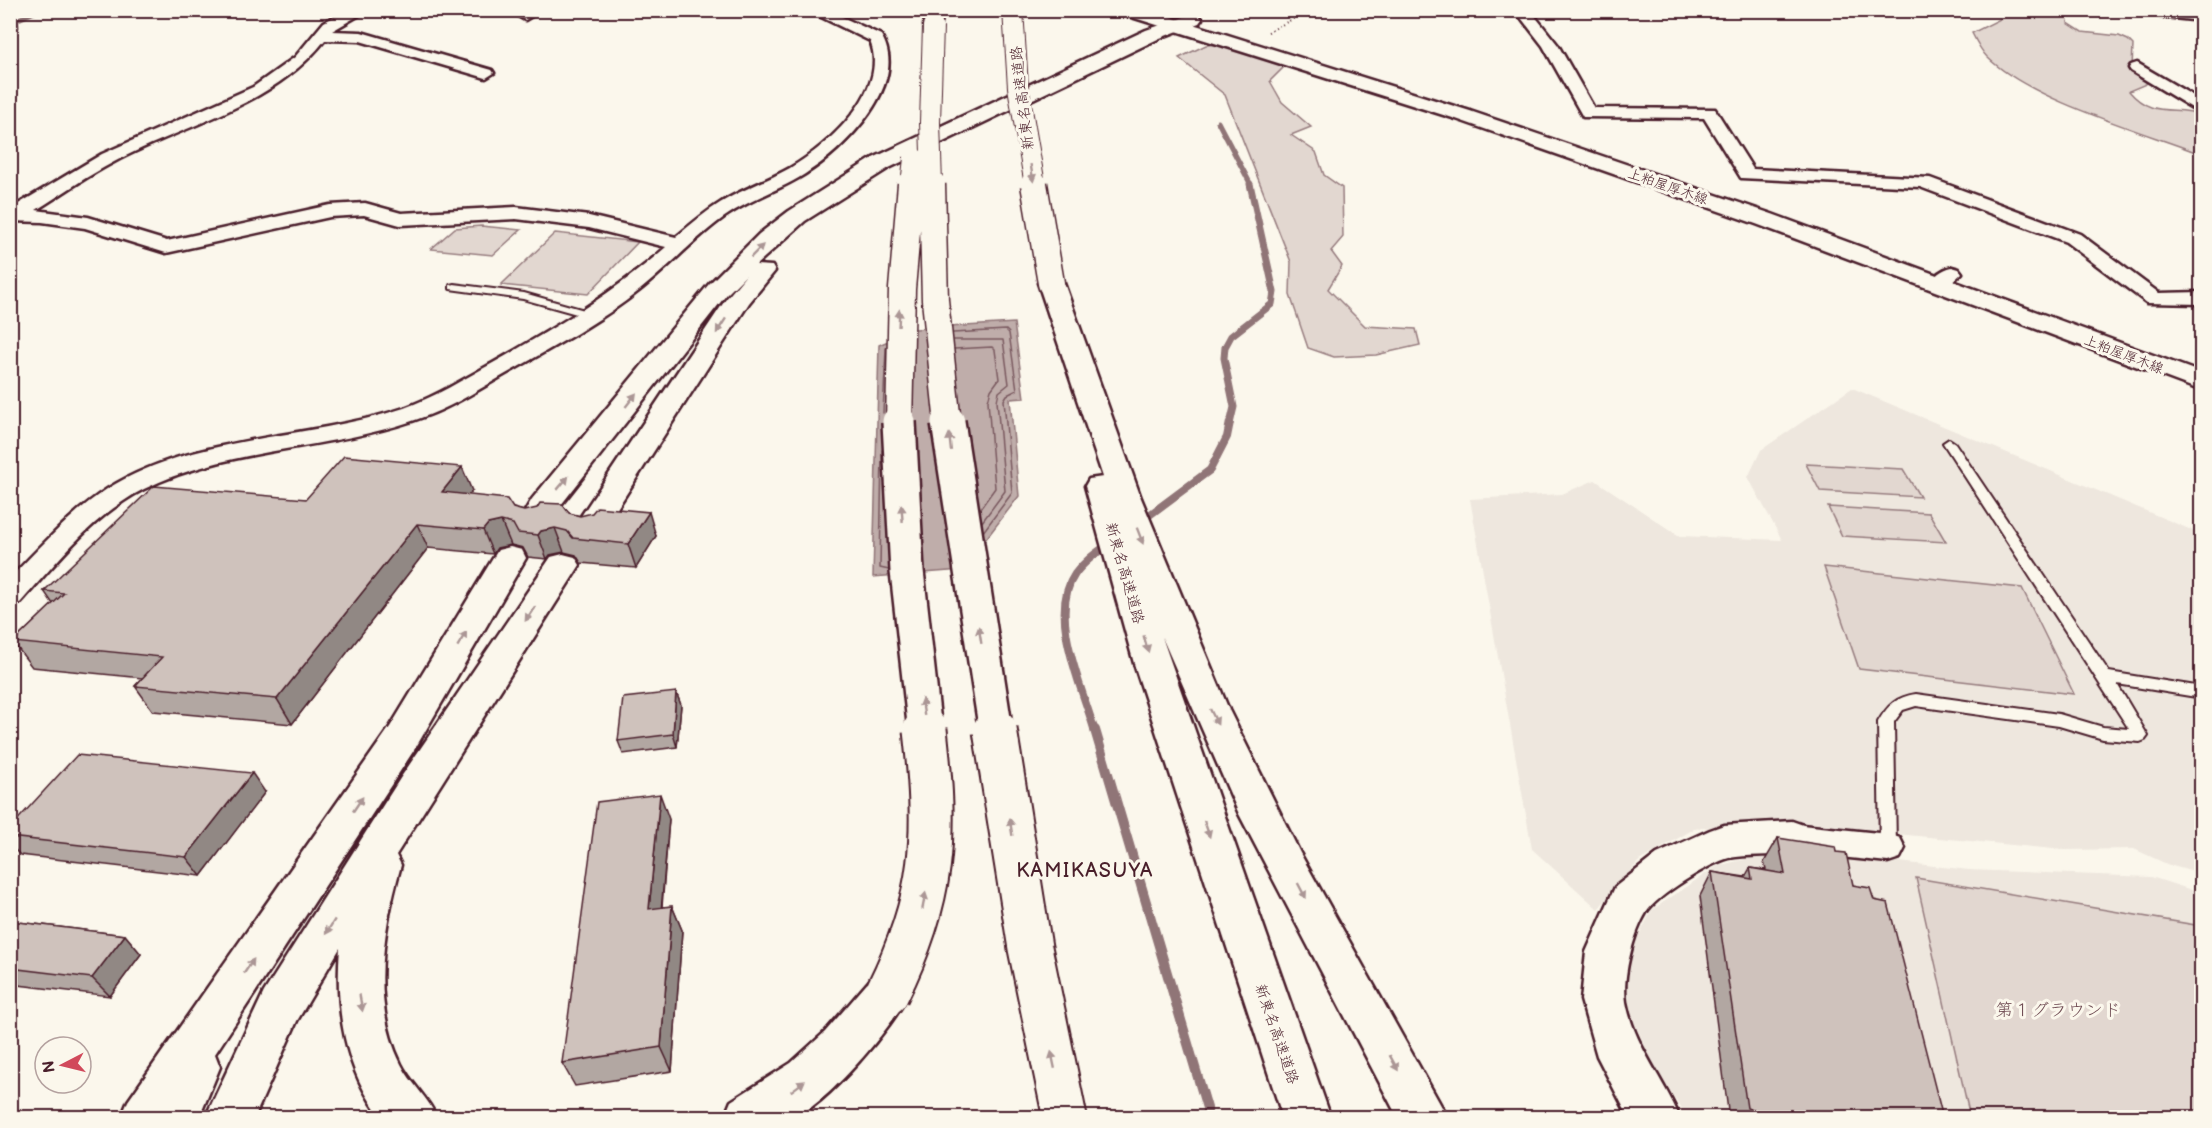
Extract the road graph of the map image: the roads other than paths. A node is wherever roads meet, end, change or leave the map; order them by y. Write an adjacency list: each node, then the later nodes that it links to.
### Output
1 (362, 10): 11 (street)
2 (814, 10): 17 (street)
3 (1013, 10): 19 (main road, 新東名高速道路, one-way to 19, bridge)
4 (1128, 10): 10 (main road, 上粕屋厚木線)
5 (1164, 10): 10 (main road, 上粕屋厚木線)
6 (1522, 10): 21 (street)
7 (2134, 10): 8 (street)
8 (2202, 17)
9 (934, 18): 41 (main road, one-way to 9, bridge); 42 (main road, one-way to 9, bridge)
10 (1174, 30): 15 (main road); 18 (main road, 上粕屋厚木線)
11 (320, 35): 13 (street); 16 (street)
12 (2137, 68): 14 (street)
13 (486, 73)
14 (2202, 109)
15 (955, 136): 26 (main road, one-way to 15); 27 (main road, one-way to 27)
16 (13, 215): 17 (street)
17 (679, 244): 22 (street)
18 (1946, 278): 23 (main road, 上粕屋厚木線); 24 (main road, 上粕屋厚木線)
19 (1051, 283): 43 (main road, 新東名高速道路, one-way to 43); 44 (main road, one-way to 44)
20 (454, 287): 22 (lane)
21 (2202, 298)
22 (591, 315): 30 (street)
23 (2202, 365)
24 (2202, 383)
25 (1949, 443): 31 (lane)
26 (534, 523)
27 (589, 528)
28 (510, 558): 36 (main road, one-way to 28)
29 (562, 566): 33 (main road, one-way to 33)
30 (10, 596)
31 (2104, 677): 32 (lane); 35 (lane)
32 (2202, 693)
33 (415, 788): 39 (main road, one-way to 39); 40 (main road, one-way to 40)
34 (1792, 838): 35 (street); 45 (main road)
35 (1888, 848)
36 (223, 1006): 37 (main road); 38 (main road)
37 (145, 1118)
38 (176, 1118)
39 (229, 1118)
40 (413, 1118)
41 (748, 1118)
42 (1065, 1118)
43 (1306, 1118)
44 (1424, 1118)
45 (1656, 1118)

